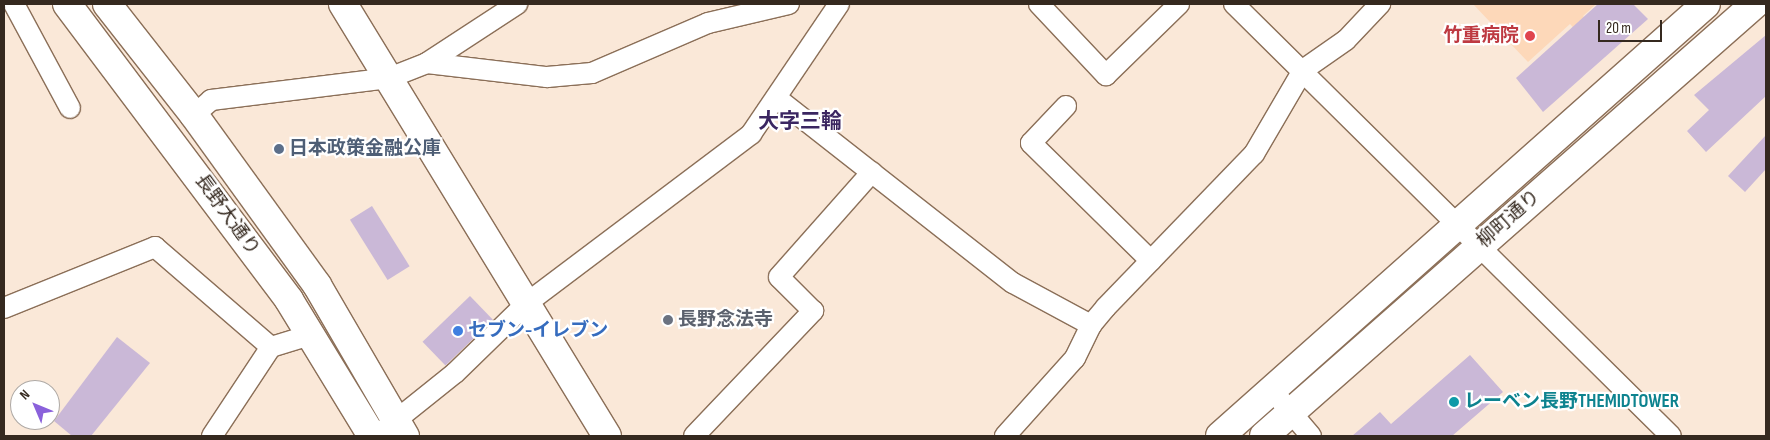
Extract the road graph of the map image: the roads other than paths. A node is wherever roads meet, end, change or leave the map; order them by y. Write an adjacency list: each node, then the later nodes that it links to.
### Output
1 (14, 4): 19 (street)
2 (67, 4): 28 (main road, 長野大通り)
3 (107, 4): 20 (main road, 長野大通り)
4 (343, 4): 16 (main road)
5 (517, 4): 14 (street)
6 (789, 4): 14 (street)
7 (839, 4): 17 (street)
8 (1039, 4): 9 (street)
9 (1179, 4)
10 (1234, 4): 15 (street)
11 (1380, 4): 15 (street)
12 (1706, 4): 22 (main road, 柳町通り)
13 (1755, 4): 23 (main road, 柳町通り)
14 (427, 63): 16 (street)
15 (1303, 70): 22 (street); 24 (street)
16 (389, 78): 20 (street); 25 (main road)
17 (778, 99): 21 (street); 25 (street)
18 (1066, 106): 24 (street)
19 (70, 108)
20 (194, 115): 32 (main road, 長野大通り)
21 (872, 172): 27 (street); 36 (street)
22 (1460, 222): 23 (street); 30 (main road, 柳町通り)
23 (1481, 243): 31 (main road, 柳町通り); 41 (street)
24 (1151, 262): 27 (street)
25 (527, 303): 32 (street); 35 (main road)
26 (4, 308): 29 (street)
27 (1091, 325): 37 (street)
28 (310, 335): 29 (street); 34 (main road, 長野大通り)
29 (271, 347): 33 (street)
30 (1272, 390): 31 (street); 38 (main road, 柳町通り)
31 (1291, 412): 39 (main road, 柳町通り); 40 (street)
32 (392, 431)
33 (212, 436)
34 (372, 436)
35 (607, 436)
36 (694, 436)
37 (1005, 436)
38 (1220, 436)
39 (1264, 436)
40 (1311, 436)
41 (1671, 436)

